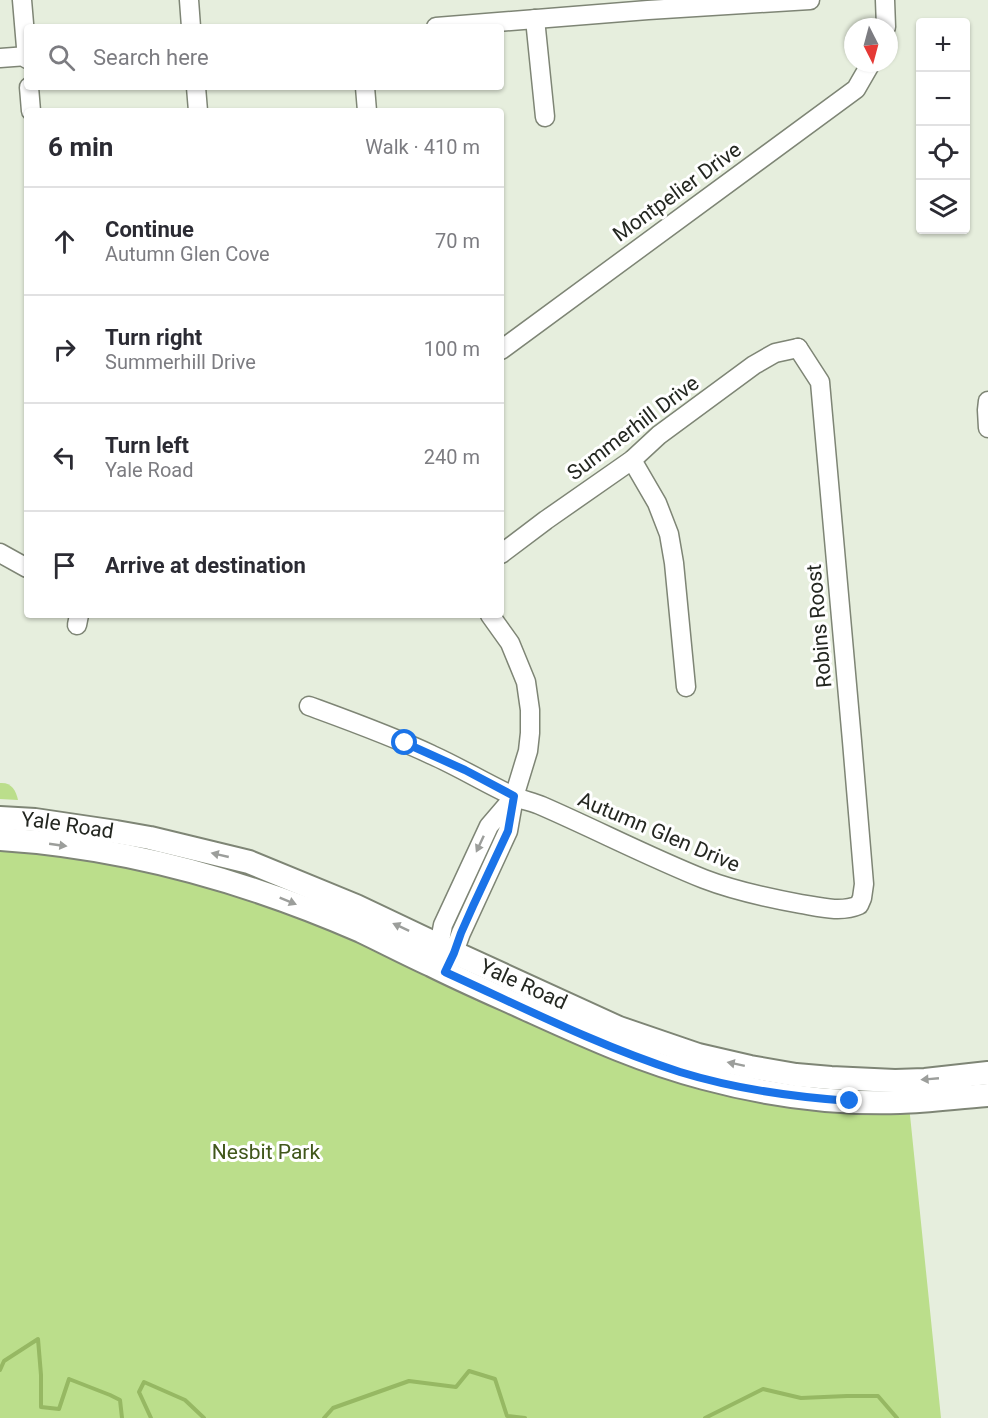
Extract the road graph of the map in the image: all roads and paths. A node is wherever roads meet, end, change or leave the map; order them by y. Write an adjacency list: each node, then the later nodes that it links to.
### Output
1 (22, 0): 8 (street)
2 (189, 0): 9 (street)
3 (810, 0): 5 (street)
4 (885, 0): 6 (street)
5 (648, 5): 7 (street)
6 (886, 18)
7 (535, 19): 10 (street); 20 (street)
8 (24, 24)
9 (191, 24)
10 (473, 24)
11 (0, 58): 12 (street)
12 (24, 58)
13 (866, 72): 22 (street, Montpelier Drive)
14 (29, 90): 17 (street)
15 (196, 90): 18 (street)
16 (365, 90): 19 (street)
17 (31, 108)
18 (198, 108)
19 (367, 108)
20 (545, 117)
21 (803, 341): 25 (street, Summerhill Drive); 35 (street, Robins Roost)
22 (504, 348)
23 (988, 401): 24 (street)
24 (988, 428)
25 (632, 460): 26 (street, Summerhill Drive); 30 (street)
26 (504, 552)
27 (0, 553): 28 (street)
28 (24, 566)
29 (492, 618): 32 (street)
30 (686, 687)
31 (309, 706): 32 (street, Autumn Glen Drive)
32 (514, 796): 35 (street, Autumn Glen Drive); 36 (street)
33 (0, 818): 36 (main road, Yale Road, one-way to 33)
34 (0, 839): 36 (main road, Yale Road, one-way to 36)
35 (859, 905)
36 (442, 959): 37 (main road, Yale Road, one-way to 36); 38 (main road, Yale Road)
37 (988, 1074)
38 (988, 1095)

